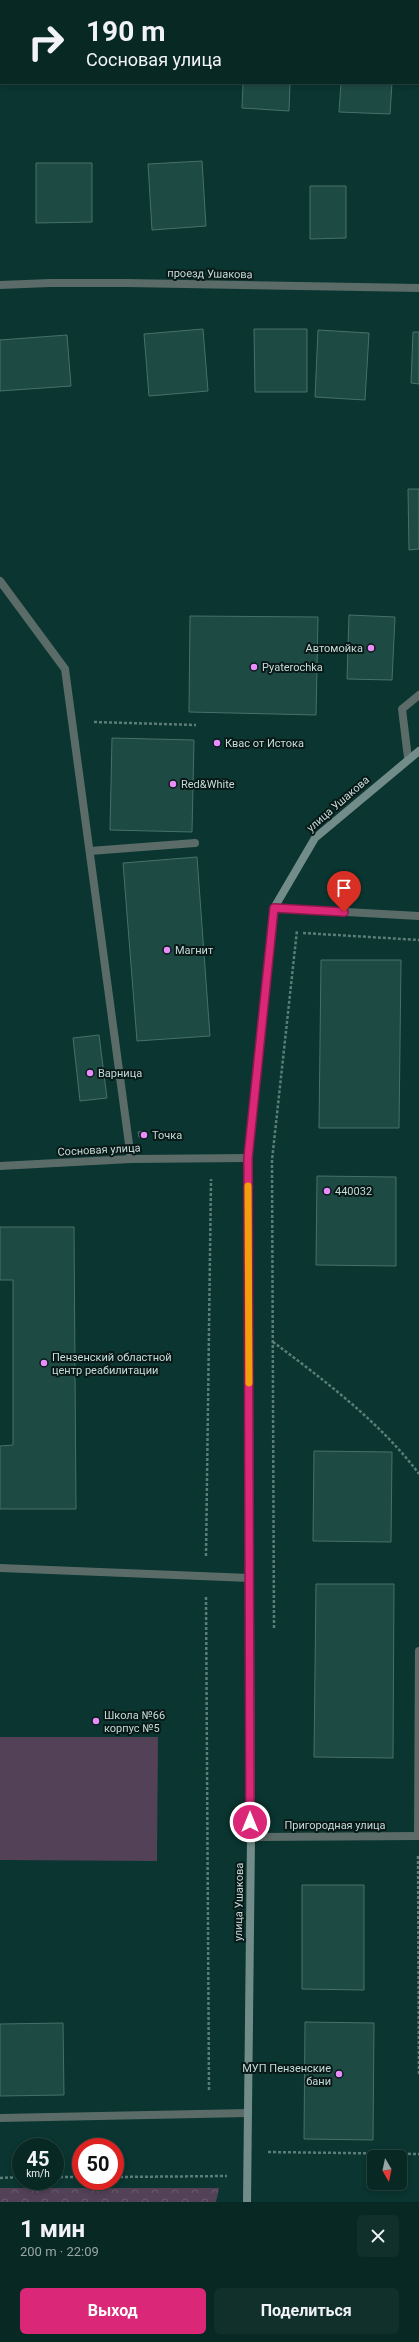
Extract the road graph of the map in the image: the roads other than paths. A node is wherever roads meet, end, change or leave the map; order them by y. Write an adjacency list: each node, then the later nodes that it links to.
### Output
1 (0, 285): 2 (street, проезд Ушакова)
2 (419, 288)
3 (0, 582): 8 (street)
4 (419, 696): 6 (street)
5 (419, 751): 6 (main road, улица Ушакова)
6 (408, 758): 9 (main road, улица Ушакова)
7 (195, 843): 8 (street)
8 (90, 851): 12 (street)
9 (274, 908): 10 (street); 11 (main road, улица Ушакова)
10 (419, 916)
11 (248, 1158): 12 (street, Сосновая улица); 15 (main road, улица Ушакова)
12 (131, 1159): 13 (street, Сосновая улица)
13 (0, 1166)
14 (0, 1568): 15 (street)
15 (250, 1578): 18 (main road, улица Ушакова)
16 (419, 1651): 17 (street)
17 (418, 1836): 18 (street, Пригородная улица)
18 (251, 1837): 19 (main road, улица Ушакова)
19 (248, 2113): 20 (street); 21 (main road, улица Ушакова)
20 (0, 2118)
21 (247, 2202)

